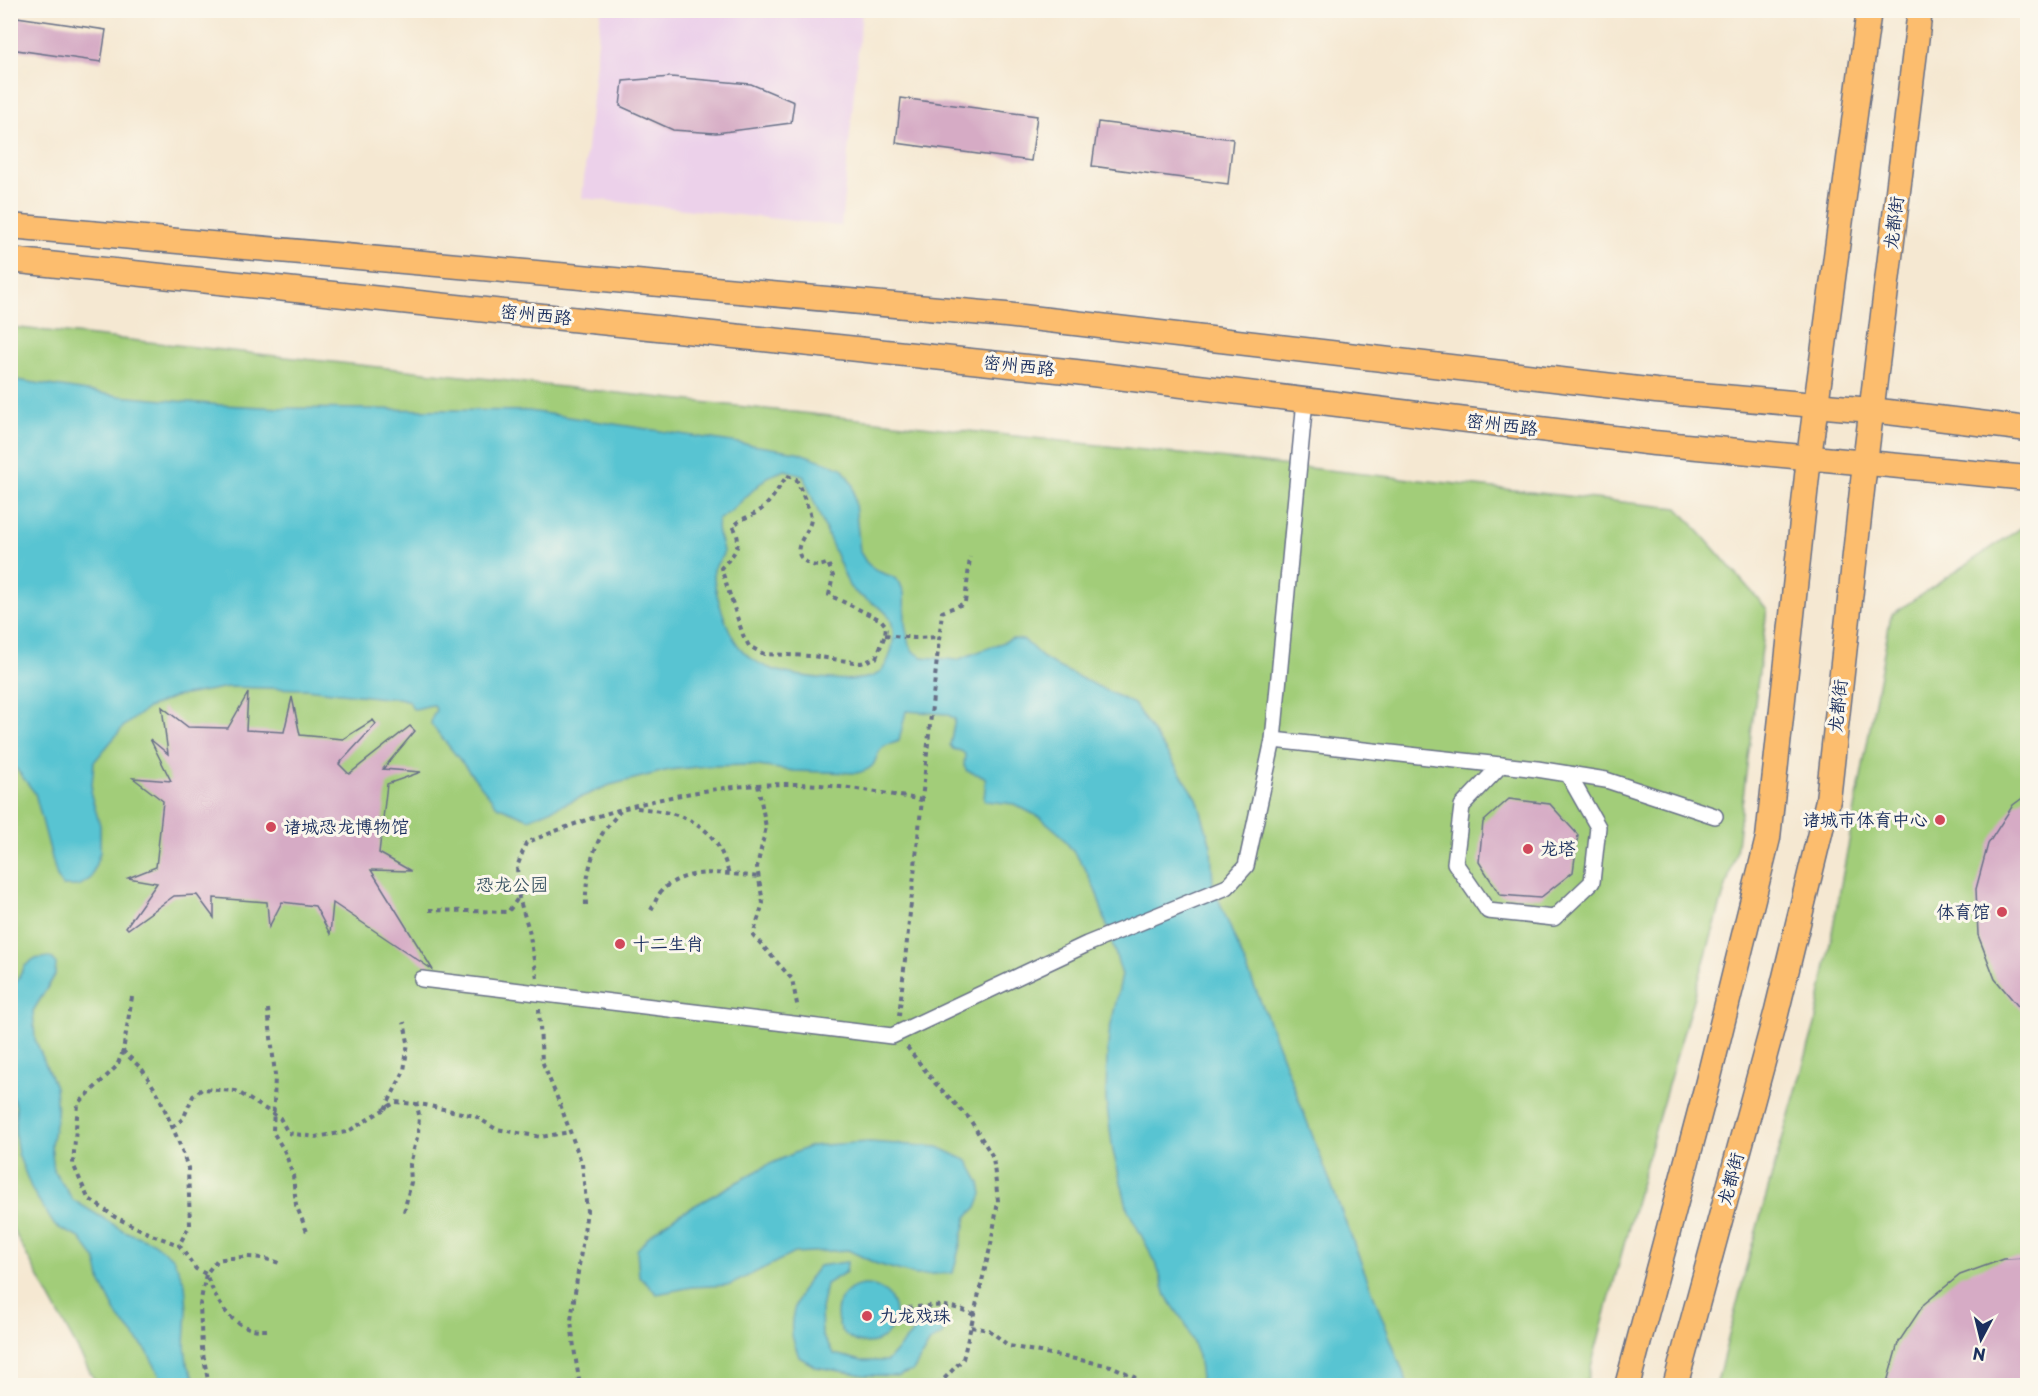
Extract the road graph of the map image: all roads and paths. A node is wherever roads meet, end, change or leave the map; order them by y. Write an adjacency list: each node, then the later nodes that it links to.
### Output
1 (1869, 10): 6 (main road)
2 (1920, 10): 7 (main road, 龙都街)
3 (10, 226): 6 (main road)
4 (10, 260): 5 (main road, 密州西路)
5 (1305, 400): 9 (main road, 密州西路); 15 (street)
6 (1816, 404): 7 (main road); 9 (main road)
7 (1871, 410): 8 (main road); 10 (main road, 龙都街)
8 (2028, 429)
9 (1809, 457): 10 (main road, 密州西路); 55 (main road)
10 (1865, 463): 11 (main road, 密州西路); 56 (main road, 龙都街)
11 (2028, 478)
12 (970, 557): 14 (path)
13 (887, 635): 13 (path); 14 (path)
14 (940, 637): 19 (path)
15 (1273, 740): 16 (street); 35 (street)
16 (1501, 765): 17 (street); 17 (street)
17 (1568, 774): 22 (street)
18 (758, 785): 19 (path); 20 (path); 24 (path)
19 (922, 800): 35 (path)
20 (633, 807): 21 (path); 23 (path)
21 (621, 811): 25 (path); 26 (path)
22 (1715, 816)
23 (729, 875): 24 (path); 28 (path)
24 (759, 877): 34 (path)
25 (519, 898): 27 (path); 30 (path)
26 (586, 904)
27 (429, 910)
28 (651, 910)
29 (422, 979): 30 (street)
30 (538, 993): 34 (street); 41 (path)
31 (132, 997): 36 (path)
32 (268, 1009): 39 (path)
33 (404, 1022): 38 (path)
34 (801, 1025): 35 (street)
35 (897, 1034): 48 (path)
36 (123, 1050): 40 (path); 44 (path)
37 (417, 1105): 38 (path); 41 (path); 42 (path)
38 (385, 1109): 39 (path)
39 (274, 1115): 40 (path); 43 (path)
40 (172, 1127): 44 (path)
41 (570, 1132): 52 (path)
42 (404, 1212)
43 (308, 1234)
44 (179, 1245): 46 (path)
45 (282, 1264): 46 (path)
46 (206, 1274): 50 (path); 51 (path)
47 (908, 1308): 48 (path)
48 (974, 1315): 49 (path)
49 (971, 1327): 53 (path); 54 (path)
50 (267, 1330)
51 (209, 1386)
52 (580, 1386)
53 (933, 1386)
54 (1143, 1386)
55 (1627, 1386)
56 (1675, 1386)

